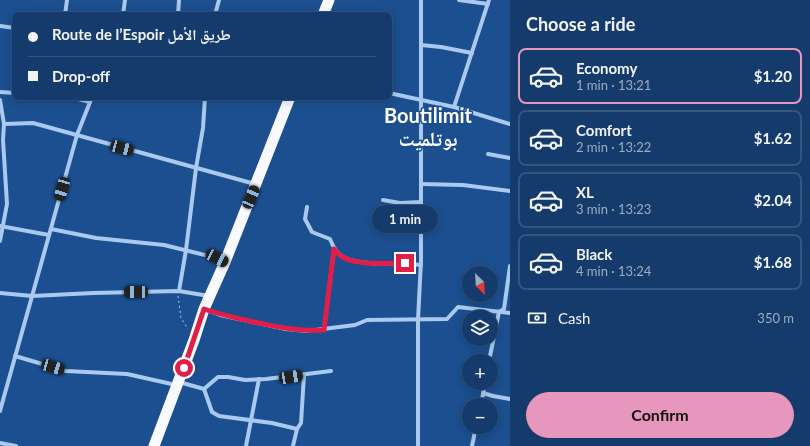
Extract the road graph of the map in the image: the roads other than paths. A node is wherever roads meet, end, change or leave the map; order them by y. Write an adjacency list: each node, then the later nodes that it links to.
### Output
1 (67, 0): 9 (street)
2 (126, 0): 10 (street)
3 (179, 0): 11 (street)
4 (218, 0): 12 (street)
5 (329, 0): 13 (highway)
6 (421, 0): 16 (street)
7 (459, 0): 8 (street)
8 (489, 2): 17 (street)
9 (65, 12)
10 (124, 12)
11 (178, 12)
12 (215, 12)
13 (324, 12)
14 (0, 26): 15 (street)
15 (12, 28)
16 (421, 46): 17 (street); 25 (street)
17 (472, 52): 27 (street)
18 (0, 92): 19 (street)
19 (12, 93)
20 (392, 94): 25 (street)
21 (0, 100): 28 (street)
22 (83, 100): 26 (street)
23 (205, 100): 34 (street)
24 (289, 100): 38 (highway)
25 (421, 100): 27 (street); 36 (street)
26 (90, 102): 31 (street)
27 (454, 106): 29 (street)
28 (4, 124): 30 (street); 31 (street)
29 (510, 124)
30 (2, 133): 37 (street)
31 (77, 135): 34 (street); 44 (street)
32 (488, 154): 33 (street)
33 (510, 158)
34 (196, 168): 38 (street); 48 (street)
35 (0, 184): 37 (street)
36 (421, 184): 39 (street); 41 (street)
37 (6, 185): 43 (street)
38 (256, 185): 49 (highway)
39 (510, 191)
40 (383, 200): 41 (street)
41 (421, 202): 50 (street)
42 (308, 207): 47 (street)
43 (1, 227): 45 (street); 46 (street)
44 (51, 229): 45 (street); 48 (street)
45 (49, 235): 55 (street)
46 (0, 242)
47 (334, 249): 50 (street); 61 (street)
48 (186, 250): 49 (street); 53 (street)
49 (225, 262): 56 (highway)
50 (421, 265): 60 (street)
51 (510, 266): 52 (street)
52 (509, 276): 58 (street)
53 (179, 291): 55 (street); 56 (street)
54 (0, 293): 55 (street)
55 (32, 296): 63 (street)
56 (210, 296): 57 (highway)
57 (204, 309): 61 (street); 67 (highway)
58 (499, 312): 59 (street); 60 (street); 62 (street)
59 (510, 313)
60 (418, 320): 61 (street); 82 (street)
61 (324, 330)
62 (490, 354)
63 (15, 356): 67 (street); 73 (street)
64 (331, 371): 65 (street)
65 (304, 375): 66 (street); 75 (street)
66 (259, 379): 68 (street); 74 (street)
67 (178, 383): 68 (street); 79 (highway)
68 (204, 389): 74 (street)
69 (484, 390): 70 (street)
70 (483, 393): 71 (street); 72 (street)
71 (482, 398)
72 (510, 399)
73 (0, 411)
74 (251, 420): 75 (street); 80 (street)
75 (297, 429): 81 (street)
76 (475, 434): 83 (street)
77 (0, 443): 78 (street)
78 (16, 446)
79 (154, 446)
80 (246, 446)
81 (293, 446)
82 (418, 446)
83 (472, 446)

